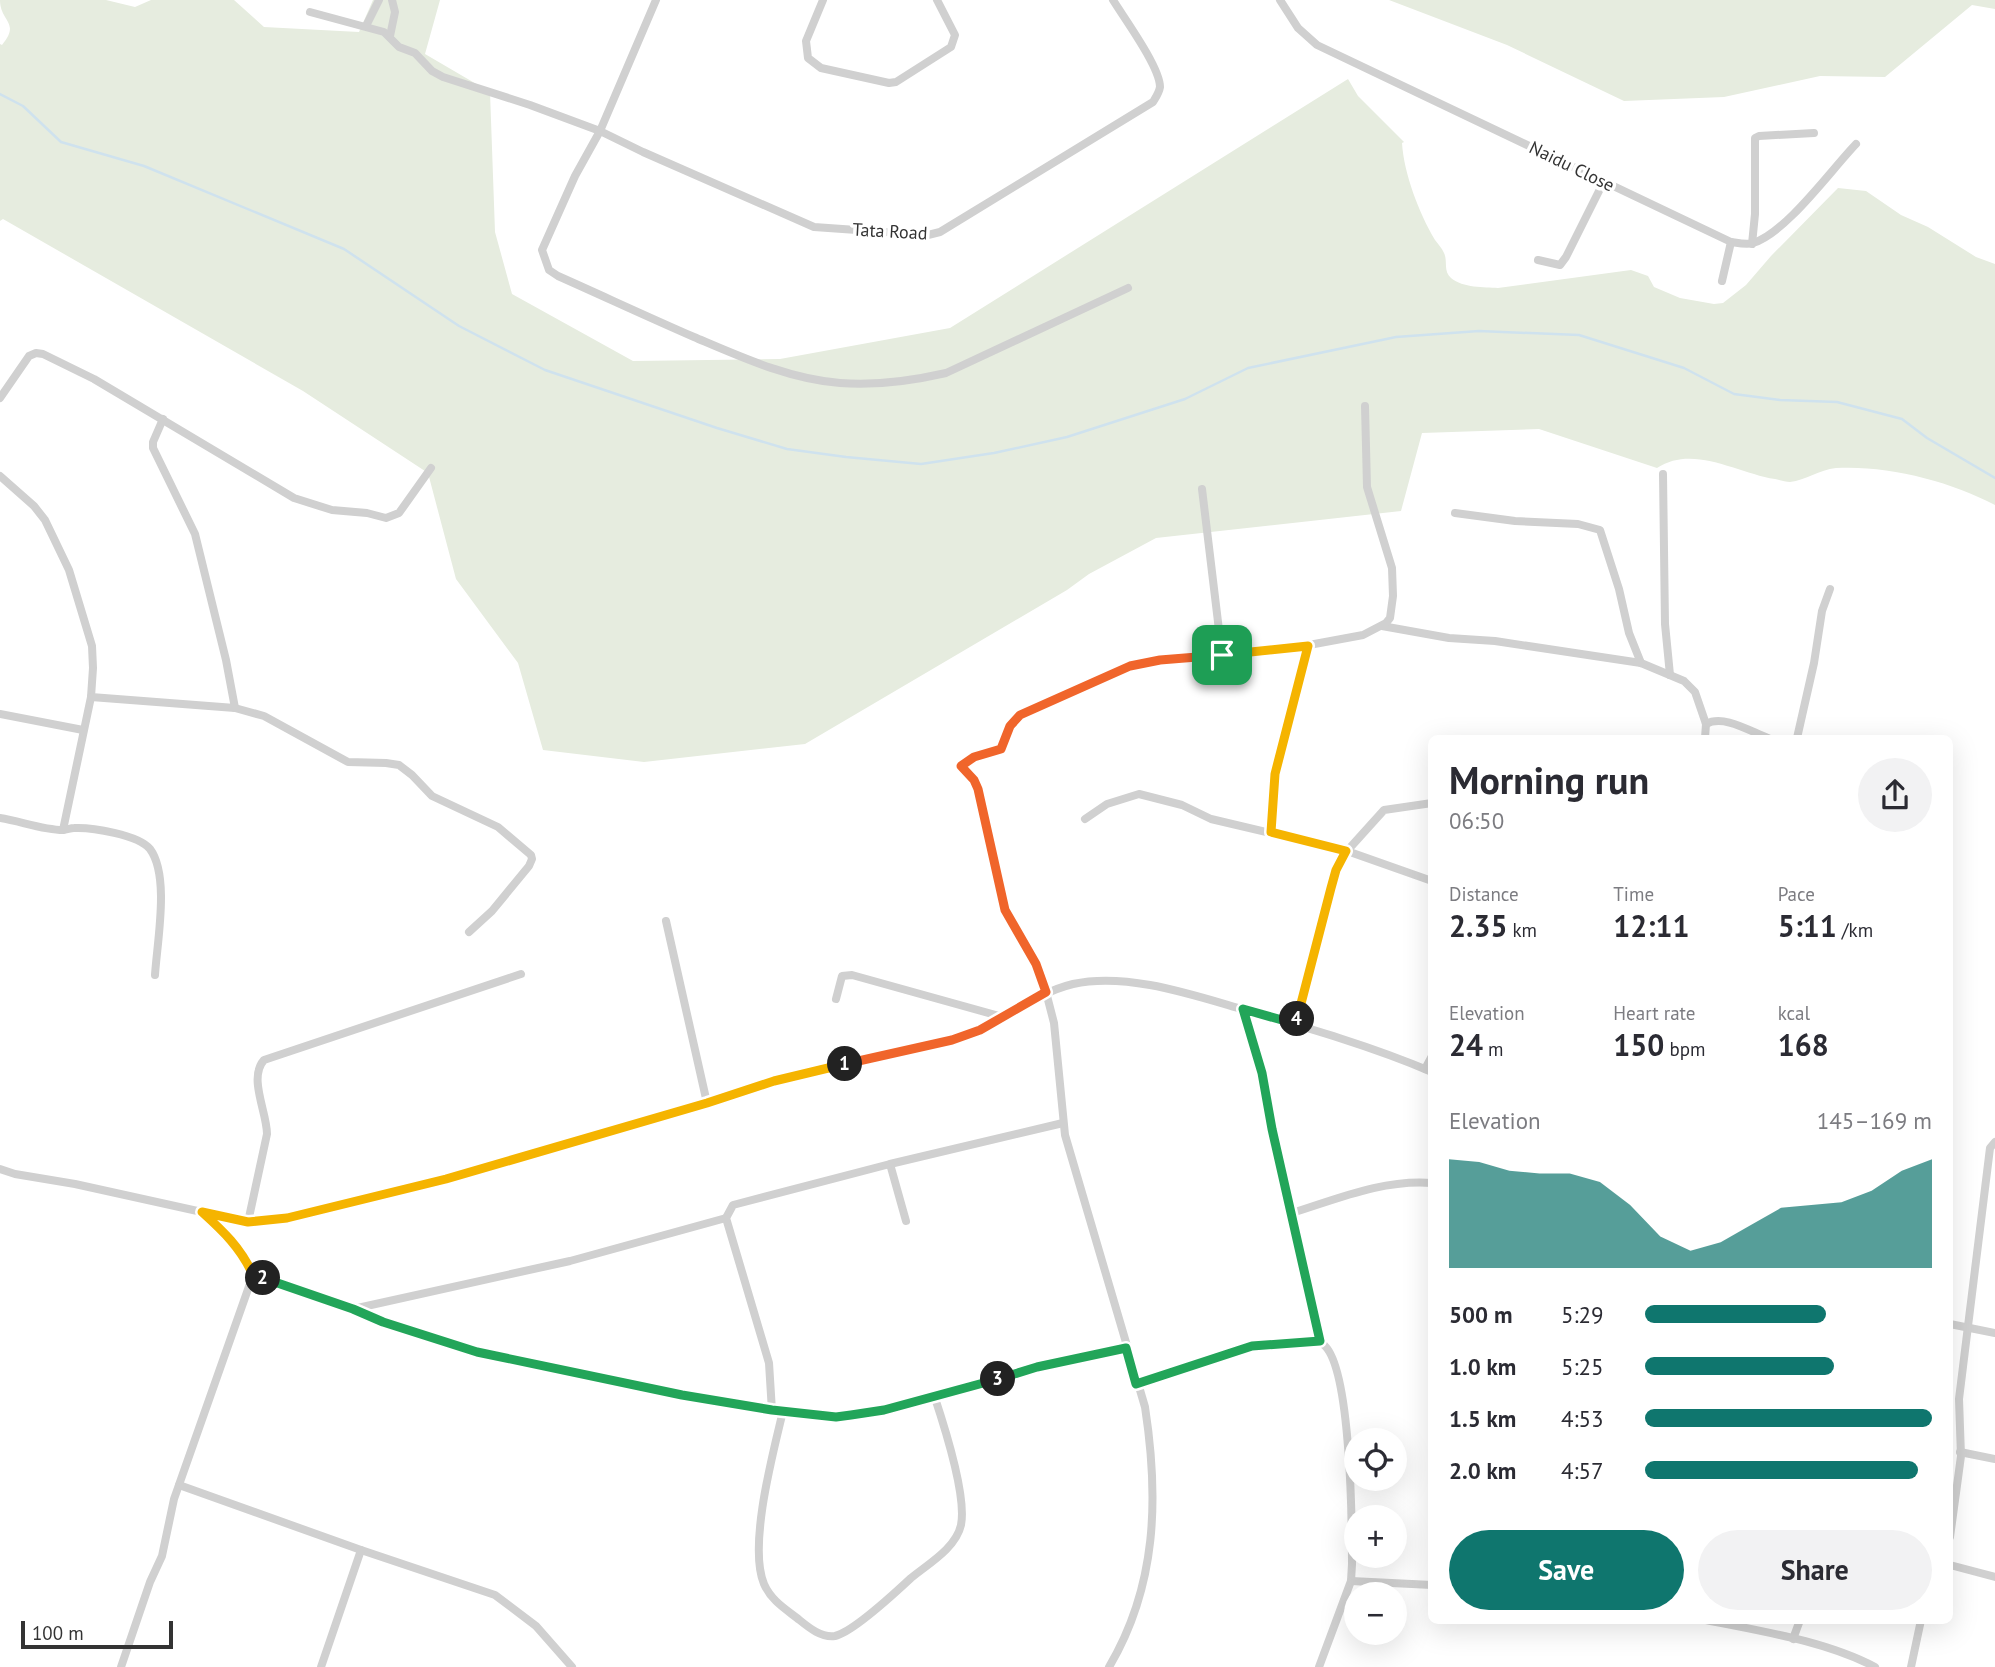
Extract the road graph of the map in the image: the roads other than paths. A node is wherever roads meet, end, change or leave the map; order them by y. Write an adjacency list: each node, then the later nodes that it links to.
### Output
1 (379, 0): 9 (street)
2 (393, 0): 10 (street)
3 (656, 0): 11 (street)
4 (823, 0): 5 (street)
5 (937, 0)
6 (1113, 0): 11 (street, Tata Road)
7 (1280, 0): 14 (street, Naidu Close)
8 (310, 12): 9 (street, Tata Road)
9 (366, 26): 10 (street, Tata Road)
10 (390, 36): 11 (street, Tata Road)
11 (600, 131): 19 (street)
12 (1814, 133): 16 (street)
13 (1856, 144): 16 (street)
14 (1604, 181): 15 (street, Naidu Close); 17 (street)
15 (1731, 242): 16 (street, Naidu Close); 18 (street)
16 (1752, 244)
17 (1538, 260)
18 (1722, 281)
19 (1129, 288)
20 (0, 398): 22 (street)
21 (1365, 406): 29 (street)
22 (163, 419): 23 (street); 35 (street)
23 (431, 468)
24 (1663, 474): 33 (street)
25 (0, 476): 34 (street)
26 (1202, 489): 31 (street)
27 (1455, 513): 32 (street)
28 (1830, 589): 41 (street)
29 (1382, 626): 30 (street); 32 (street)
30 (1308, 646): 31 (street); 46 (street)
31 (1222, 655): 53 (street)
32 (1641, 663): 33 (street)
33 (1670, 675): 37 (street)
34 (91, 696): 35 (street); 38 (street)
35 (235, 708): 50 (street)
36 (0, 714): 38 (street)
37 (1706, 724): 39 (street); 40 (street)
38 (83, 730): 45 (street)
39 (1705, 735)
40 (1761, 735)
41 (1798, 735)
42 (1428, 804): 47 (street)
43 (0, 818): 45 (street)
44 (1085, 819): 46 (street)
45 (63, 830): 52 (street)
46 (1271, 832): 47 (street)
47 (1346, 851): 48 (street); 57 (street)
48 (1428, 880)
49 (666, 921): 59 (street)
50 (469, 932)
51 (520, 974): 69 (street)
52 (155, 975)
53 (1046, 992): 55 (street); 56 (street); 60 (street)
54 (836, 999): 56 (street)
55 (1243, 1009): 57 (street); 66 (street)
56 (1003, 1017): 59 (street)
57 (1296, 1024): 58 (street)
58 (1428, 1071)
59 (707, 1103): 69 (street)
60 (1063, 1123): 62 (street); 76 (street)
61 (1995, 1142): 73 (street)
62 (890, 1164): 67 (street); 68 (street)
63 (1, 1171): 65 (street)
64 (1428, 1183): 66 (street)
65 (202, 1212): 69 (street); 70 (street)
66 (1292, 1213): 75 (street)
67 (726, 1218): 71 (street); 79 (street)
68 (906, 1221)
69 (248, 1222)
70 (253, 1275): 71 (street); 83 (street)
71 (353, 1309): 79 (street)
72 (1953, 1325): 73 (street)
73 (1966, 1327): 74 (street); 81 (street)
74 (1995, 1333)
75 (1320, 1341): 77 (street); 88 (street)
76 (1126, 1348): 77 (street); 78 (street)
77 (1136, 1384): 97 (street)
78 (934, 1395): 80 (street); 80 (street)
79 (772, 1410): 80 (street)
80 (783, 1411)
81 (1960, 1452): 82 (street); 84 (street)
82 (1995, 1460)
83 (179, 1485): 85 (street); 94 (street)
84 (1953, 1511)
85 (361, 1550): 95 (street); 96 (street)
86 (1953, 1566): 87 (street)
87 (1995, 1577)
88 (1351, 1581): 89 (street); 98 (street)
89 (1428, 1585)
90 (1724, 1624): 93 (street)
91 (1799, 1624): 93 (street)
92 (1920, 1624): 100 (street)
93 (1793, 1639): 99 (street)
94 (121, 1667)
95 (321, 1667)
96 (572, 1667)
97 (1109, 1667)
98 (1319, 1667)
99 (1875, 1667)
100 (1911, 1667)

